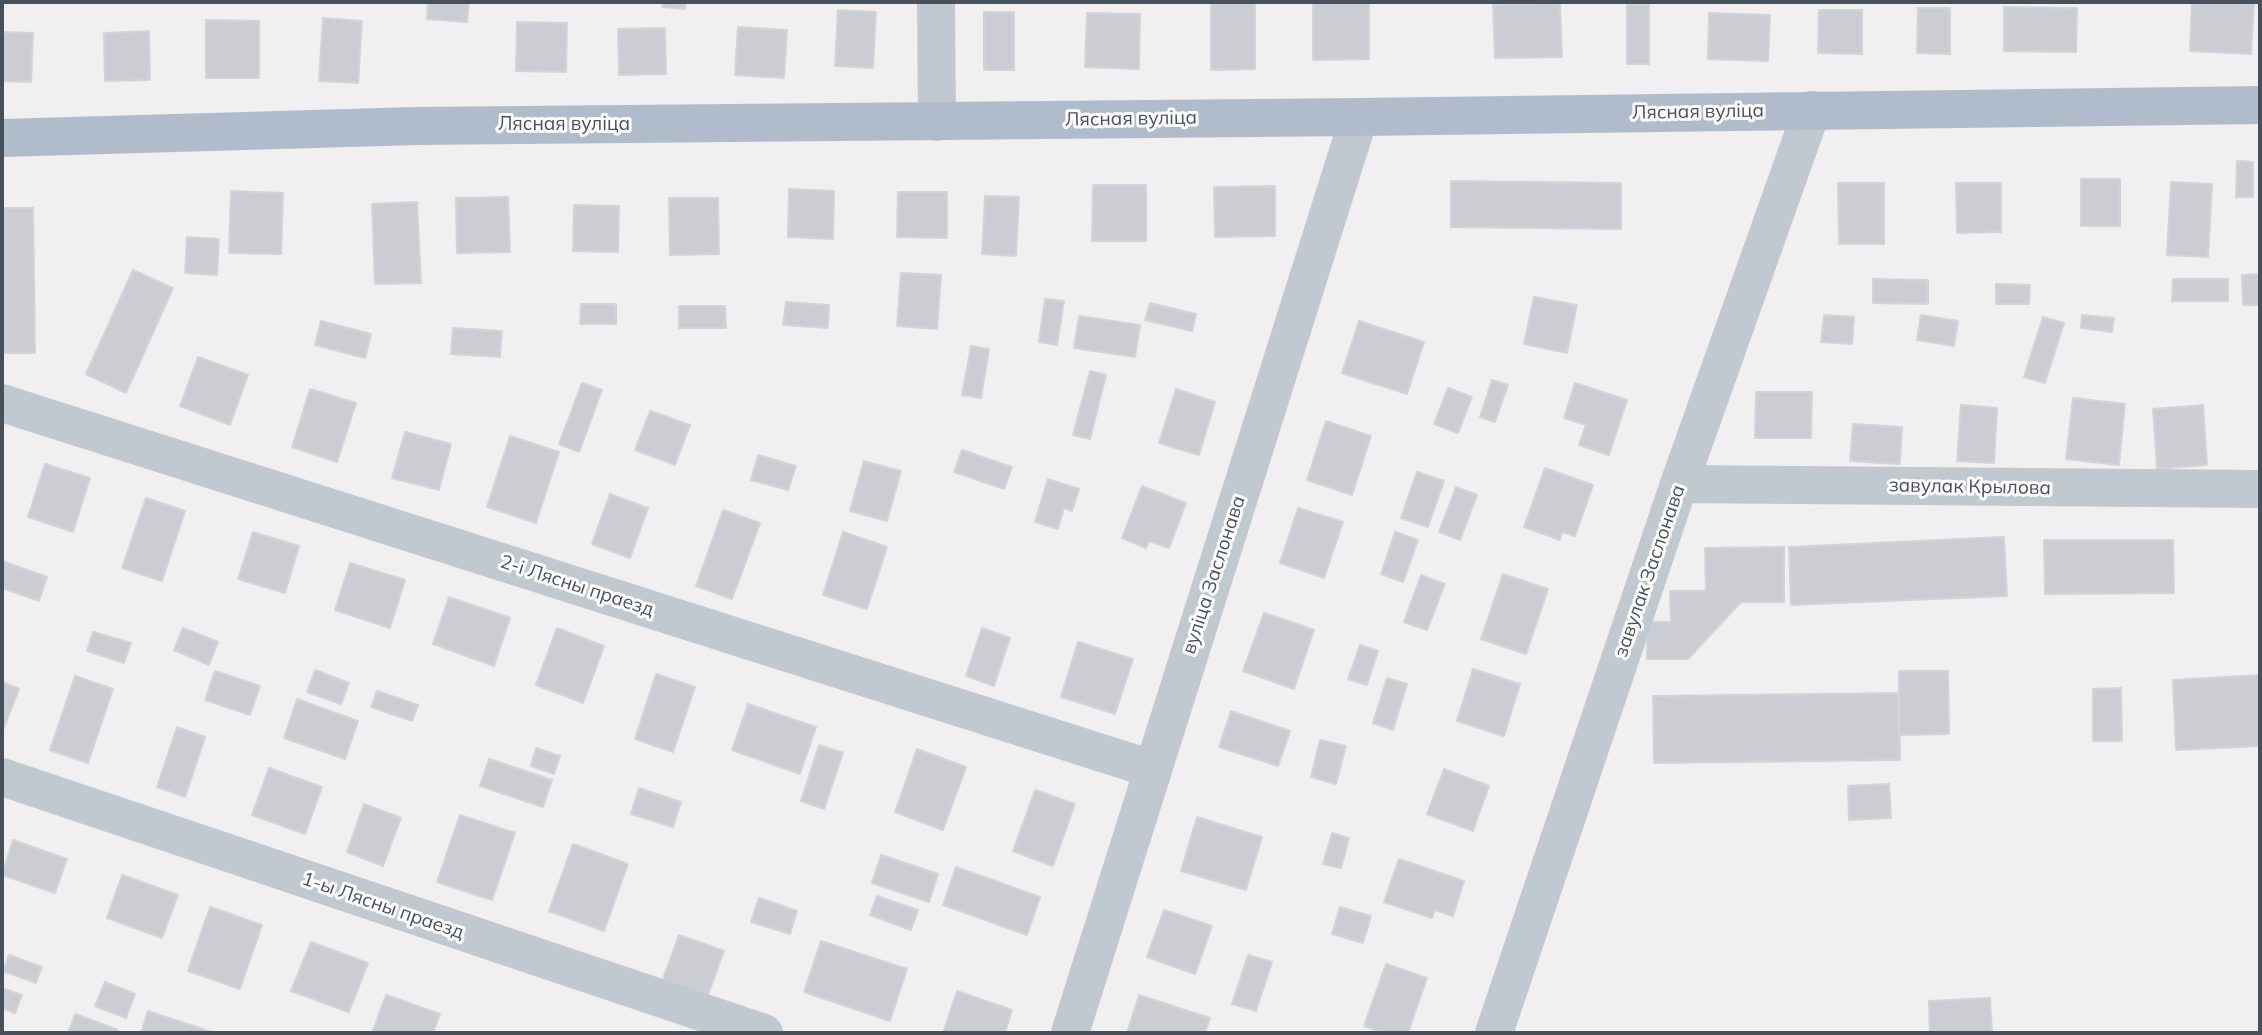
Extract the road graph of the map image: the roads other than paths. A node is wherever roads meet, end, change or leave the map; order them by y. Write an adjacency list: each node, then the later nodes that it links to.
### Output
1 (936, 2): 5 (street)
2 (2260, 105): 3 (main road, Лясная вуліца)
3 (1812, 110): 4 (main road, Лясная вуліца); 8 (street, завулак Заслонава)
4 (1359, 117): 5 (main road, Лясная вуліца); 10 (street, вуліца Заслонава)
5 (937, 122): 6 (main road, Лясная вуліца)
6 (2, 138)
7 (2, 403): 10 (street, 2-і Лясны праезд)
8 (1679, 484): 9 (street, завулак Крылова); 14 (street, завулак Заслонава)
9 (2260, 489)
10 (1152, 769): 13 (street, вуліца Заслонава)
11 (2, 777): 12 (street, 1-ы Лясны праезд)
12 (764, 1033)
13 (1070, 1033)
14 (1494, 1033)

